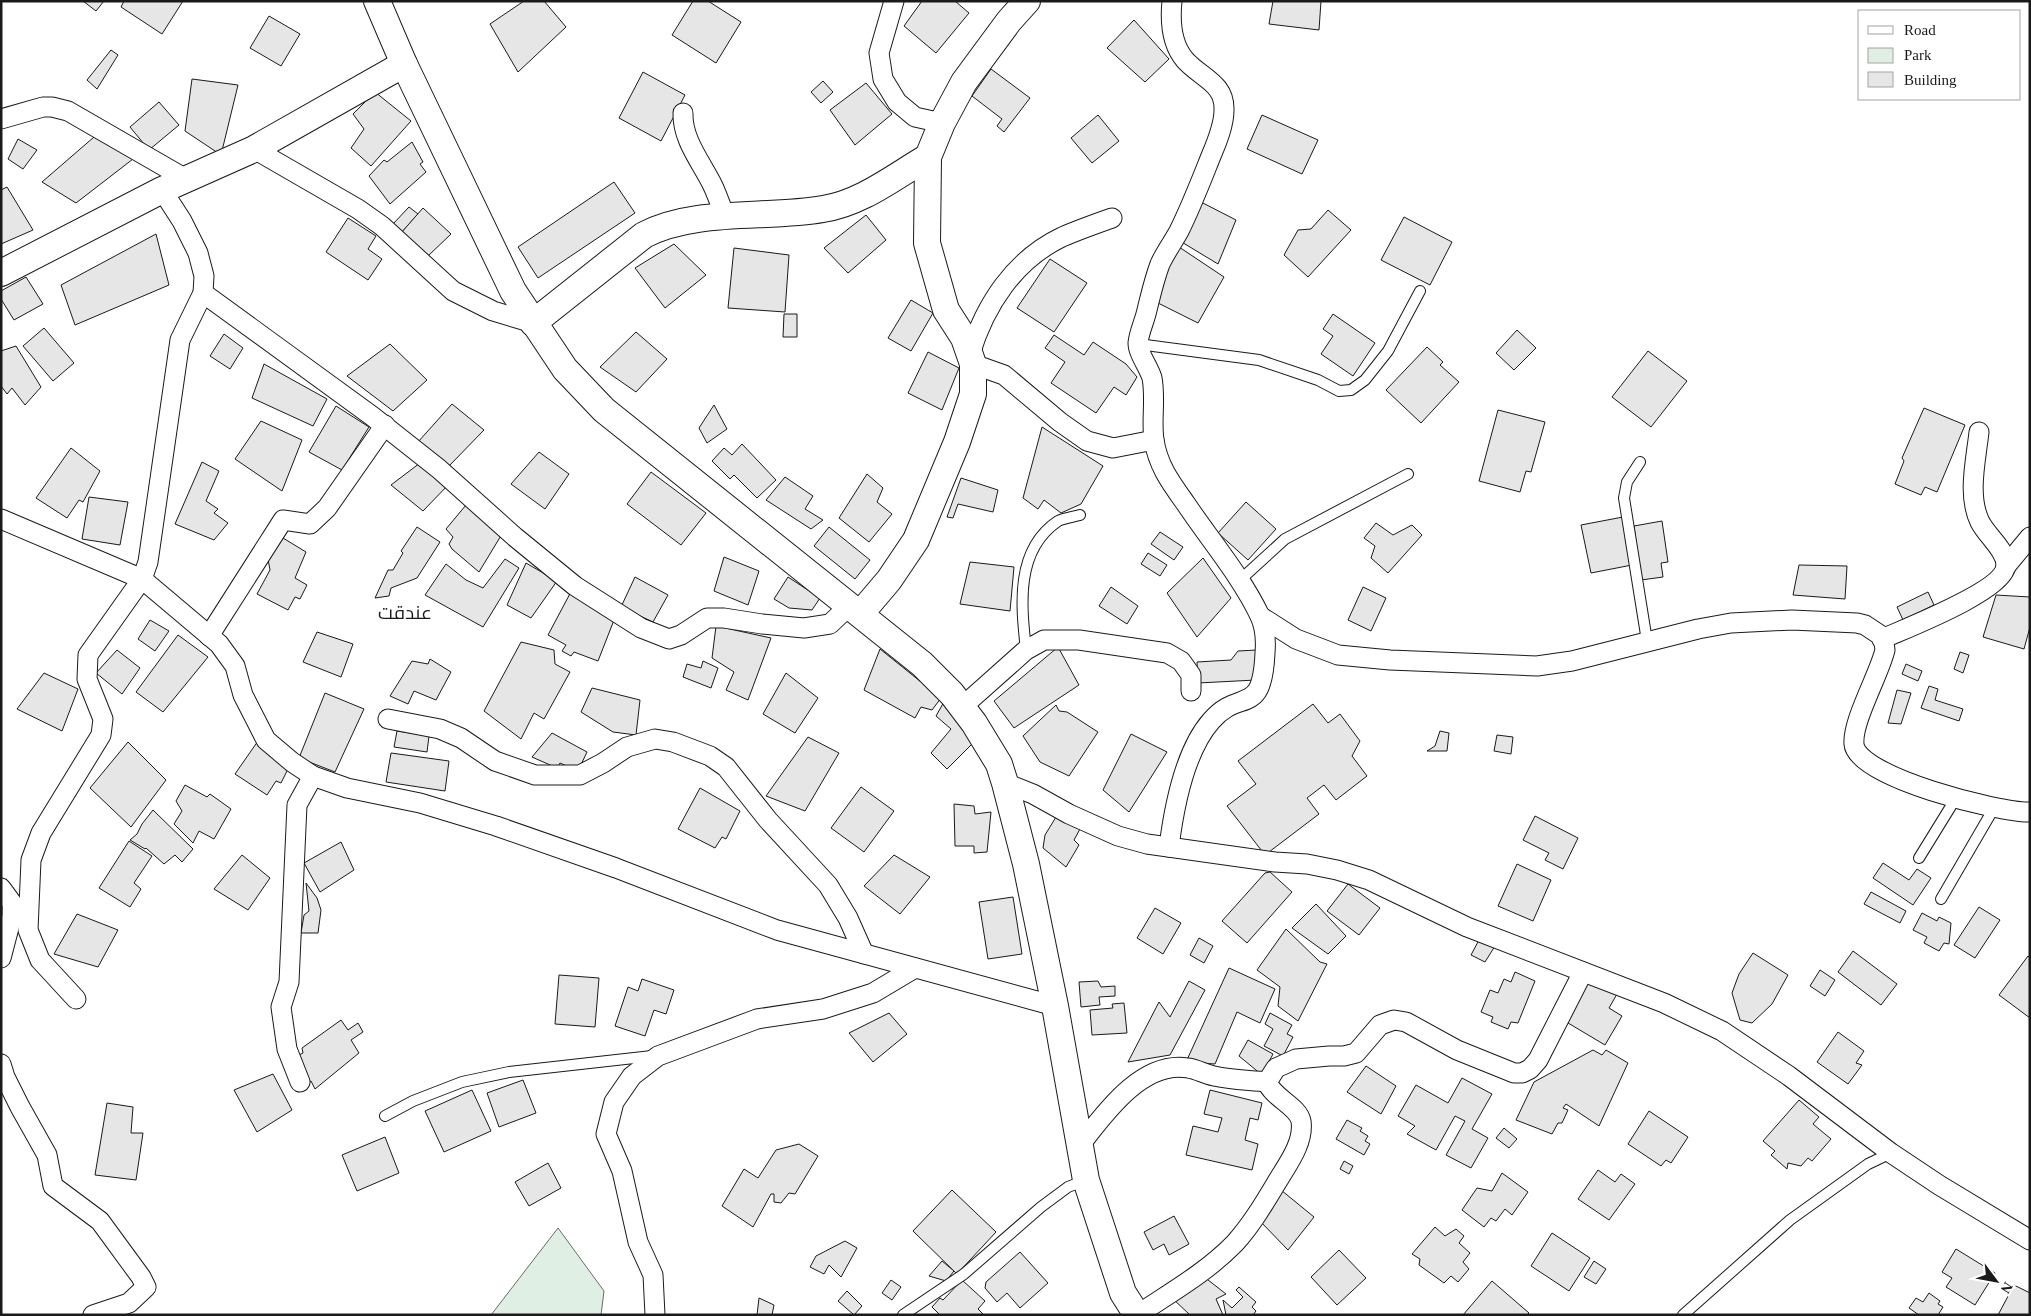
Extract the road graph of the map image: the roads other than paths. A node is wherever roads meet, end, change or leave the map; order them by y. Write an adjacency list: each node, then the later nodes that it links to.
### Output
1 (377, 1): 5 (street)
2 (894, 1): 8 (street)
3 (1027, 1): 8 (street)
4 (1172, 1): 19 (street)
5 (404, 64): 9 (street); 18 (street)
6 (683, 113): 13 (street)
7 (1, 119): 11 (street)
8 (942, 123): 10 (street)
9 (254, 149): 11 (street); 18 (street)
10 (928, 157): 13 (street); 20 (street)
11 (186, 179): 12 (street)
12 (162, 190): 15 (street); 17 (street)
13 (725, 217): 18 (street)
14 (1112, 218): 20 (street)
15 (1, 273)
16 (1420, 291): 19 (lane)
17 (203, 293): 21 (street); 30 (street)
18 (533, 323): 32 (street)
19 (1138, 344): 23 (street)
20 (971, 359): 23 (street); 32 (street)
21 (384, 425): 32 (street); 34 (street)
22 (1979, 432): 29 (street)
23 (1154, 440): 31 (street)
24 (1640, 462): 36 (lane)
25 (1408, 474): 31 (lane)
26 (1080, 515): 37 (lane)
27 (1, 519): 30 (street)
28 (2030, 537): 29 (street)
29 (2006, 566): 35 (street)
30 (142, 580): 34 (street); 54 (street)
31 (1239, 581): 33 (street)
32 (855, 609): 39 (street)
33 (1260, 616): 36 (street); 46 (street)
34 (209, 636): 41 (street)
35 (1882, 639): 36 (street); 43 (street)
36 (1647, 641)
37 (1026, 650): 38 (street); 39 (street)
38 (1191, 691)
39 (962, 707): 42 (street)
40 (388, 719): 50 (street)
41 (313, 776): 50 (street); 58 (street)
42 (1005, 783): 46 (street); 55 (street)
43 (1956, 798): 44 (street); 47 (lane)
44 (1994, 808): 45 (street); 49 (lane)
45 (2030, 812)
46 (1169, 847): 53 (street)
47 (1919, 858)
48 (1, 888): 51 (street)
49 (1941, 899)
50 (864, 954): 52 (street)
51 (1, 958)
52 (915, 968): 55 (street); 56 (street)
53 (1583, 972): 59 (street); 62 (street)
54 (76, 999)
55 (1055, 1006): 61 (street)
56 (658, 1056): 60 (lane); 66 (street)
57 (1, 1064): 65 (street)
58 (300, 1082)
59 (1267, 1082): 61 (street); 68 (street)
60 (385, 1116)
61 (1080, 1145): 63 (street)
62 (1891, 1153): 64 (street); 69 (lane)
63 (1086, 1180): 67 (lane); 68 (street)
64 (2030, 1240)
65 (93, 1315)
66 (655, 1315)
67 (903, 1315)
68 (1137, 1315)
69 (1684, 1315)

